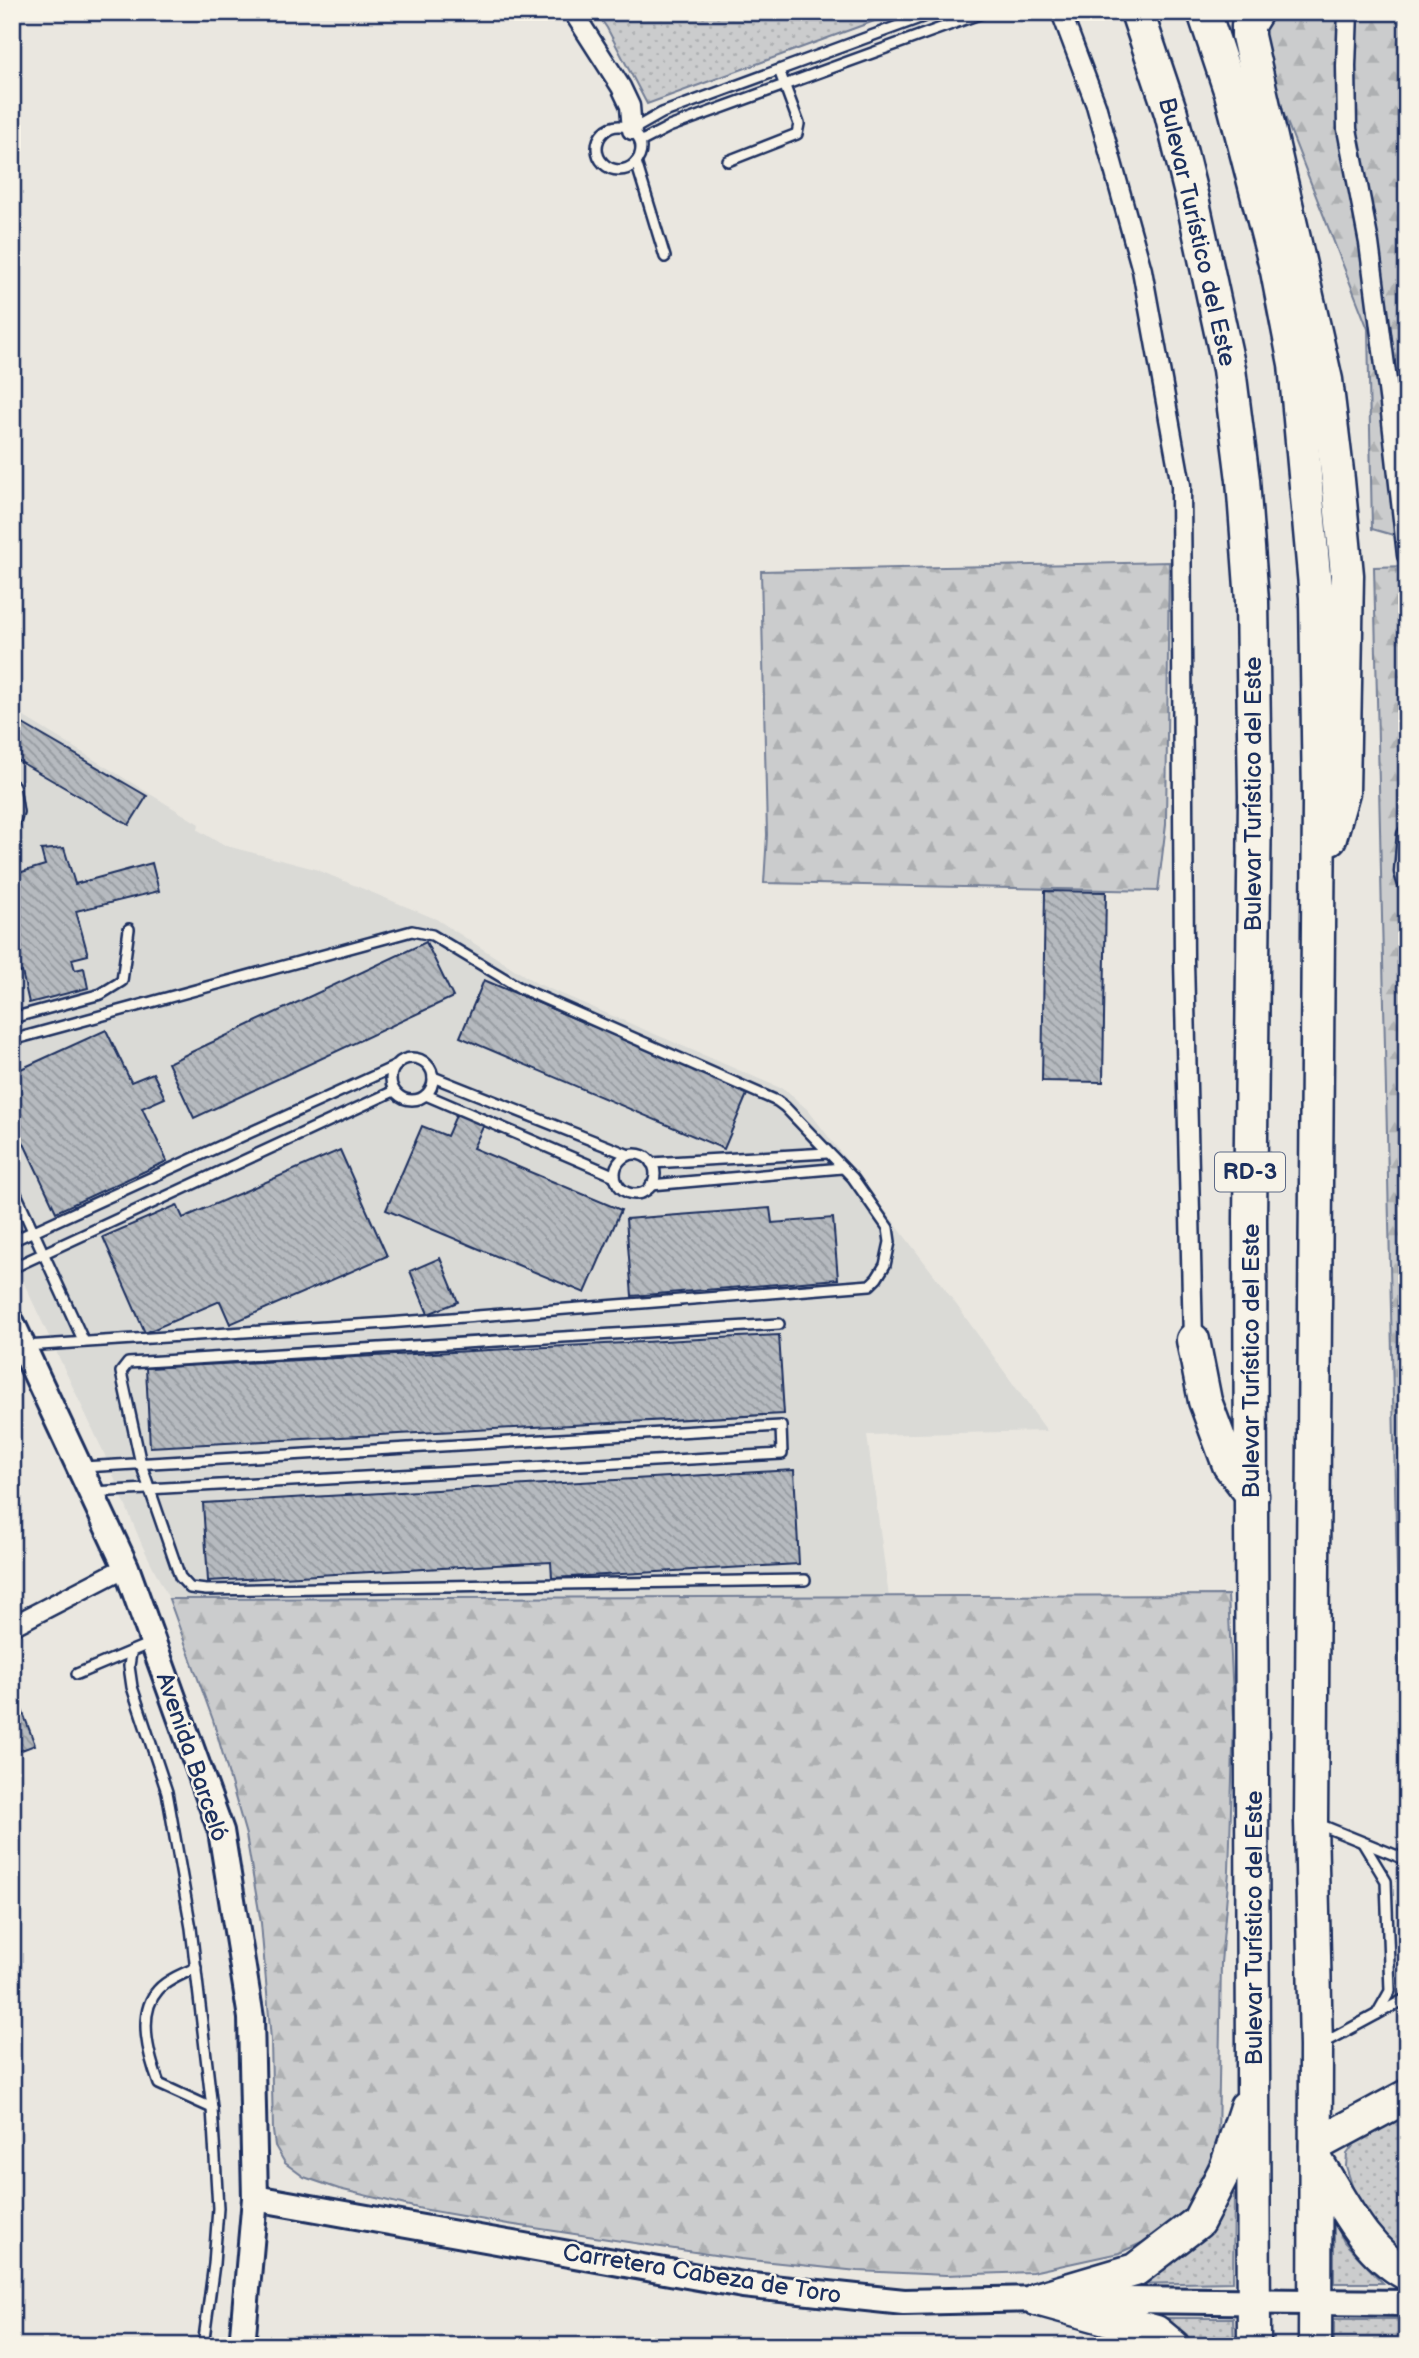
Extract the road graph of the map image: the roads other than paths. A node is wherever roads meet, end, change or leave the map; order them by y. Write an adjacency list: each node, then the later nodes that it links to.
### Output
1 (573, 12): 11 (street)
2 (936, 12): 9 (lane)
3 (985, 12): 10 (lane)
4 (1061, 12): 41 (street)
5 (1137, 12): 48 (highway, Bulevar Turístico del Este / RD-3)
6 (1204, 12): 19 (highway, RD-3)
7 (1256, 12): 19 (highway)
8 (1348, 12): 15 (street)
9 (779, 71): 10 (lane); 11 (lane)
10 (785, 86): 11 (lane); 12 (lane)
11 (636, 136): 13 (lane); 13 (lane)
12 (728, 161)
13 (636, 162): 14 (lane)
14 (665, 257)
15 (1407, 555)
16 (14, 786): 17 (lane)
17 (12, 829)
18 (1407, 835): 20 (street)
19 (1319, 880): 54 (highway, RD-3)
20 (1407, 881)
21 (129, 929): 22 (lane)
22 (12, 1018)
23 (12, 1040): 28 (lane)
24 (396, 1066): 25 (lane); 26 (lane); 35 (lane)
25 (433, 1077): 27 (lane); 29 (lane)
26 (394, 1091): 27 (lane); 37 (lane)
27 (426, 1095): 32 (lane)
28 (827, 1153): 30 (lane); 31 (lane)
29 (629, 1155): 30 (lane); 32 (lane)
30 (651, 1163): 34 (lane)
31 (842, 1168): 34 (lane); 42 (lane)
32 (615, 1176): 34 (lane)
33 (12, 1185): 35 (lane)
34 (651, 1185)
35 (33, 1232): 36 (lane); 37 (lane)
36 (12, 1241)
37 (44, 1254): 38 (lane); 42 (lane)
38 (12, 1268)
39 (12, 1323): 43 (street, Avenida Barceló)
40 (779, 1324): 44 (lane)
41 (1192, 1340): 48 (highway)
42 (84, 1342): 43 (lane)
43 (23, 1346): 45 (street, Avenida Barceló)
44 (141, 1464): 45 (lane); 46 (lane); 46 (lane)
45 (79, 1467): 47 (street, Avenida Barceló)
46 (148, 1489): 47 (lane); 50 (lane)
47 (91, 1492): 49 (street, Avenida Barceló)
48 (1252, 1495): 61 (highway, Bulevar Turístico del Este / RD-3)
49 (126, 1567): 51 (street); 52 (street, Avenida Barceló)
50 (805, 1580)
51 (12, 1626)
52 (141, 1648): 53 (lane); 57 (lane); 65 (street, Avenida Barceló)
53 (77, 1674)
54 (1311, 1821): 55 (lane); 60 (highway, RD-3)
55 (1363, 1843): 56 (lane); 59 (lane)
56 (1407, 1860)
57 (196, 1968): 63 (lane); 63 (lane)
58 (1407, 1998): 59 (lane)
59 (1377, 2014): 60 (lane)
60 (1316, 2047): 64 (highway, RD-3)
61 (1255, 2080): 67 (highway); 69 (highway, Bulevar Turístico del Este / RD-3)
62 (1407, 2096): 64 (highway)
63 (212, 2108): 71 (lane)
64 (1316, 2153): 66 (highway); 68 (highway, RD-3)
65 (255, 2198): 67 (street, Carretera Cabeza de Toro); 72 (street, Avenida Barceló)
66 (1407, 2274)
67 (1037, 2299): 69 (street, Carretera Cabeza de Toro); 73 (highway)
68 (1316, 2302): 69 (street, Carretera Cabeza de Toro); 70 (street, Carretera Cabeza de Toro); 75 (highway, RD-3)
69 (1254, 2303): 74 (highway, Bulevar Turístico del Este / RD-3)
70 (1407, 2303)
71 (203, 2346)
72 (242, 2346)
73 (1173, 2346)
74 (1254, 2346)
75 (1315, 2346)

